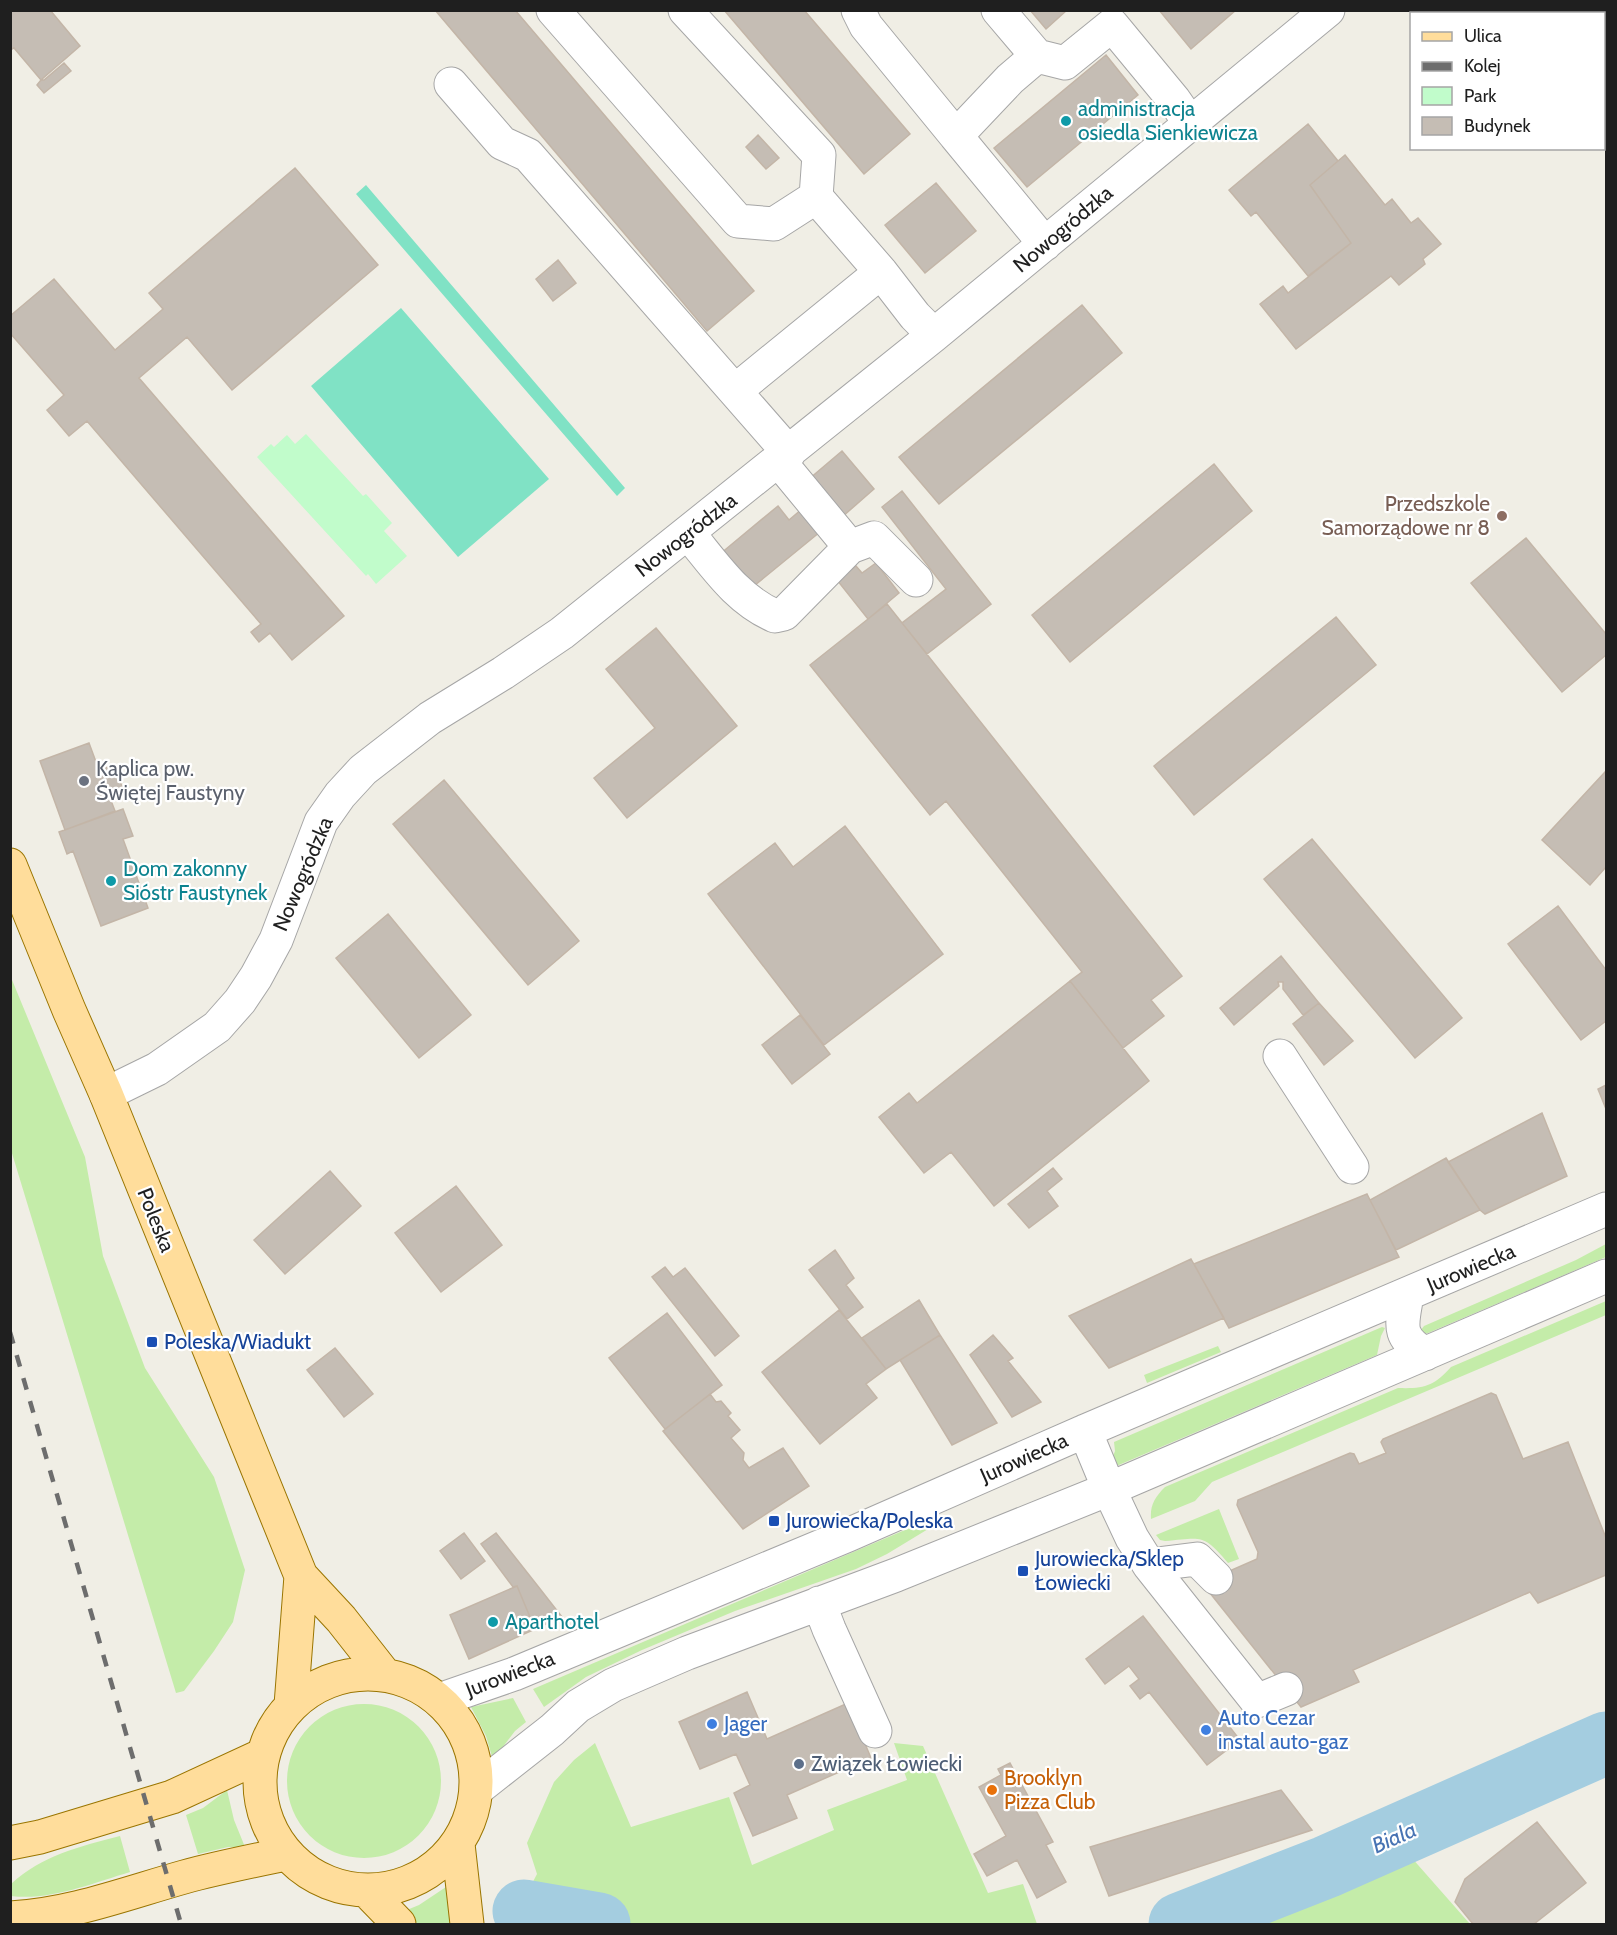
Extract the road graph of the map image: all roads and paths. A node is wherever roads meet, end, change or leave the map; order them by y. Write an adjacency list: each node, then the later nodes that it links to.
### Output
1 (553, 10): 10 (street)
2 (685, 10): 10 (street)
3 (858, 10): 9 (street)
4 (998, 10): 6 (street)
5 (1328, 10): 8 (street, Nowogródzka)
6 (1037, 56): 8 (street); 9 (street)
7 (451, 84): 14 (street)
8 (1190, 123): 11 (street, Nowogródzka)
9 (956, 136): 11 (street)
10 (816, 197): 12 (street)
11 (1045, 244): 13 (street, Nowogródzka)
12 (881, 272): 13 (street); 14 (street)
13 (934, 335): 15 (street, Nowogródzka)
14 (735, 391): 15 (street)
15 (784, 457): 16 (street, Nowogródzka); 17 (street)
16 (688, 533): 17 (street); 21 (street, Nowogródzka)
17 (850, 547): 18 (street)
18 (916, 580)
19 (10, 865): 21 (main road, Poleska)
20 (1280, 1056): 22 (street)
21 (106, 1094): 30 (main road, Poleska)
22 (1352, 1167)
23 (1606, 1209): 25 (street, Jurowiecka)
24 (1606, 1276): 26 (street)
25 (1407, 1295): 26 (street); 27 (street, Jurowiecka)
26 (1425, 1354): 28 (street)
27 (1085, 1431): 28 (street); 35 (street, Jurowiecka)
28 (1109, 1489): 29 (street); 32 (street)
29 (1149, 1564): 31 (street); 34 (street)
30 (301, 1576): 33 (main road, Poleska); 36 (main road, Poleska)
31 (1216, 1578)
32 (819, 1603): 37 (street); 39 (street)
33 (385, 1675): 35 (main road); 36 (main road)
34 (1286, 1689)
35 (439, 1700): 39 (main road)
36 (291, 1705): 38 (main road)
37 (875, 1731)
38 (263, 1755): 40 (main road); 42 (main road)
39 (477, 1789): 41 (main road)
40 (10, 1843)
41 (458, 1844): 43 (main road); 46 (main road)
42 (286, 1854): 43 (main road); 44 (main road)
43 (367, 1891): 45 (main road)
44 (28, 1920)
45 (399, 1924)
46 (466, 1924)

